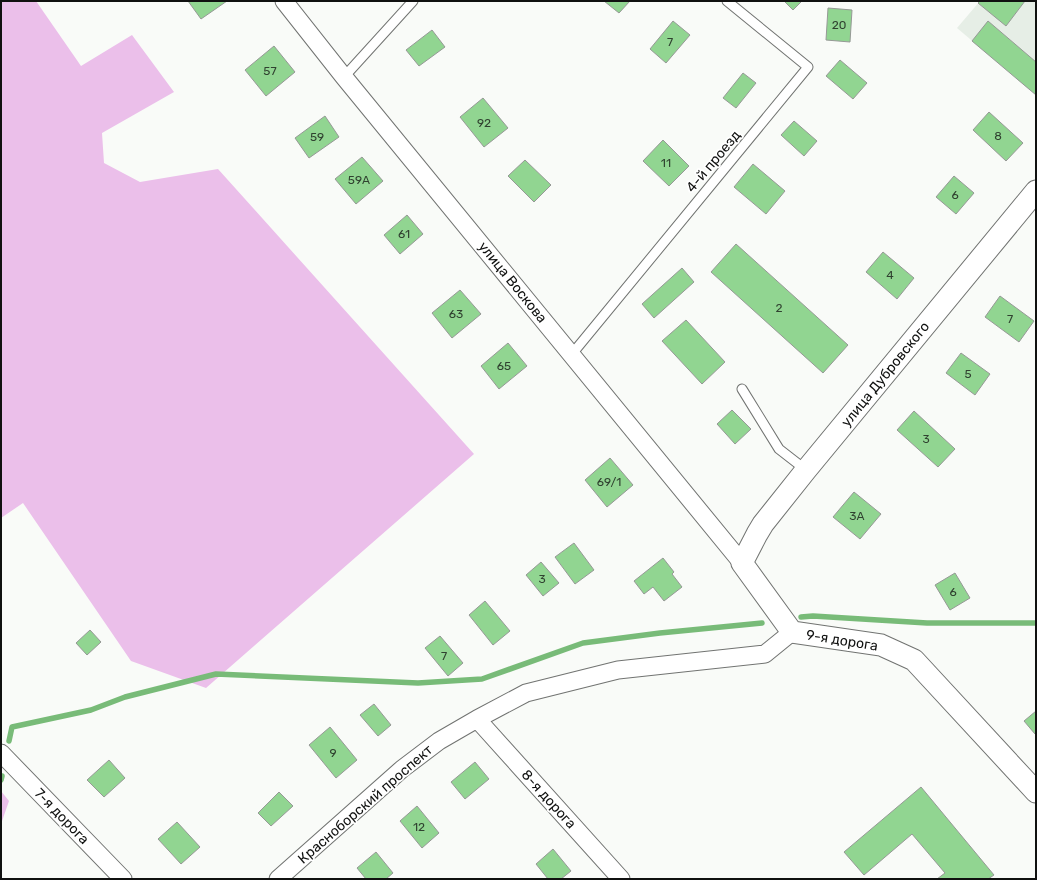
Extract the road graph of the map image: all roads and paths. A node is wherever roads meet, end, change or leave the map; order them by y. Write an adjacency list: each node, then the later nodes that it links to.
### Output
1 (284, 1): 4 (street, улица Воскова)
2 (414, 1): 4 (lane)
3 (727, 1): 6 (lane, 4-й проезд)
4 (344, 77): 6 (street, улица Воскова)
5 (1036, 190): 8 (street, улица Дубровского)
6 (572, 354): 9 (street, улица Воскова)
7 (742, 389): 8 (lane)
8 (806, 470): 9 (street, улица Дубровского)
9 (742, 563): 10 (street, 9-я дорога)
10 (792, 632): 11 (street, Красноборский проспект); 13 (street, 9-я дорога)
11 (476, 719): 15 (street, Красноборский проспект); 16 (street, 8-я дорога)
12 (1, 753): 14 (street, 7-я дорога)
13 (1036, 792)
14 (123, 879)
15 (278, 879)
16 (621, 879)

